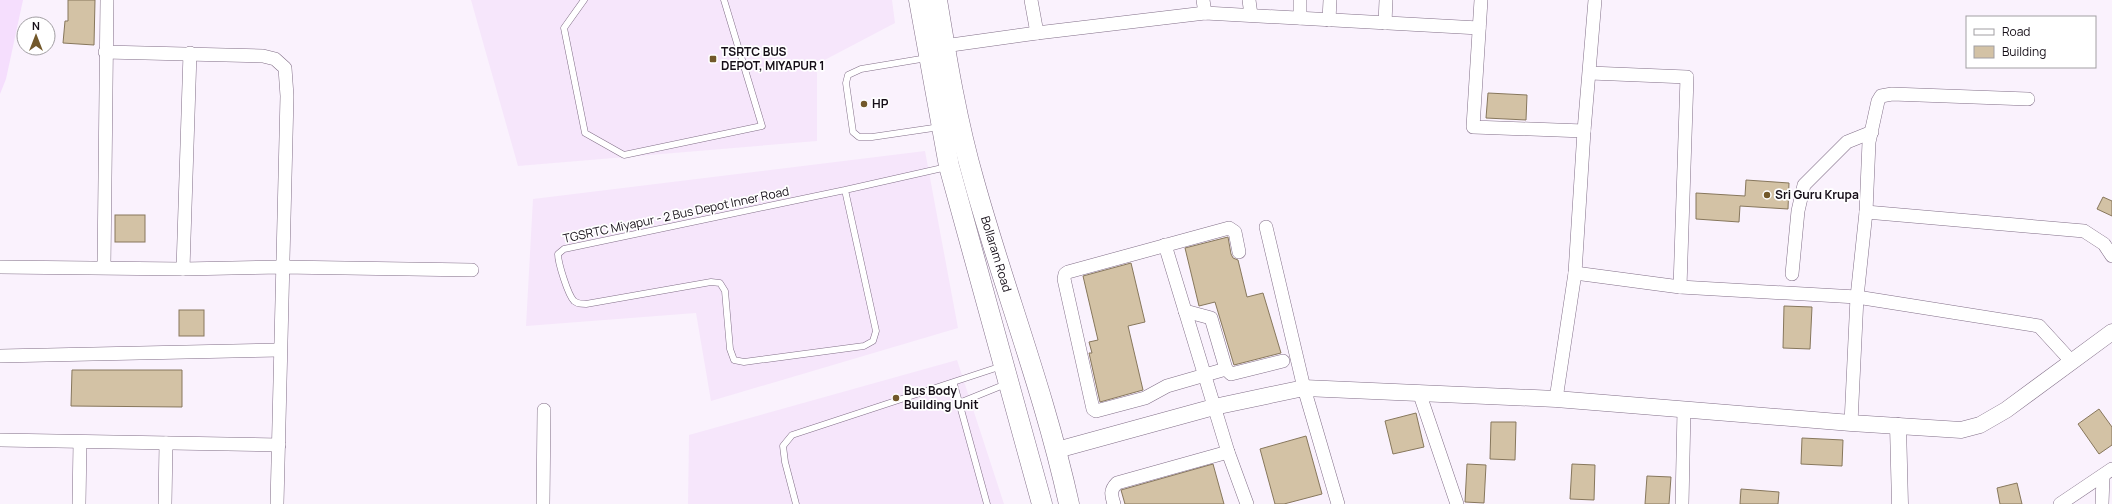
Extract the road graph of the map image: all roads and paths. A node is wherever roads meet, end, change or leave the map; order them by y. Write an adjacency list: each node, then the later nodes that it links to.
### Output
1 (107, 0): 20 (street)
2 (584, 0): 3 (lane)
3 (724, 0)
4 (919, 0): 21 (main road, Bollaram Road)
5 (937, 0): 21 (main road, Bollaram Road)
6 (1031, 0): 19 (street)
7 (1249, 0): 14 (street)
8 (1300, 0): 15 (street)
9 (1330, 0): 16 (street)
10 (1386, 0): 17 (street)
11 (1481, 0): 18 (street)
12 (1595, 0): 23 (street)
13 (1204, 6): 14 (street); 19 (street)
14 (1251, 15): 15 (street)
15 (1300, 18): 16 (street)
16 (1329, 20): 17 (street)
17 (1385, 23): 18 (street)
18 (1479, 28): 26 (street)
19 (1037, 33): 21 (street)
20 (105, 52): 22 (street); 36 (street)
21 (937, 52): 25 (main road, Bollaram Road); 25 (lane); 67 (main road, Bollaram Road)
22 (189, 54): 37 (street); 38 (street)
23 (1590, 73): 26 (street); 42 (street)
24 (2028, 99): 27 (street)
25 (942, 127): 28 (main road, Bollaram Road)
26 (1584, 131): 40 (street)
27 (1872, 132): 30 (street); 41 (street)
28 (949, 166): 29 (lane, TGSRTC Miyapur - 2 Bus Depot Inner Road); 51 (main road, Bollaram Road)
29 (845, 190): 29 (lane, TGSRTC Miyapur - 2 Bus Depot Inner Road)
30 (1866, 212): 34 (street); 43 (street)
31 (1266, 227): 54 (street)
32 (1165, 245): 33 (street); 44 (street); 52 (street)
33 (1239, 252)
34 (2112, 256)
35 (0, 267): 36 (street)
36 (104, 267): 38 (street)
37 (282, 267): 38 (street); 39 (street); 46 (street)
38 (183, 269)
39 (472, 270)
40 (1575, 273): 42 (street); 56 (street)
41 (1792, 274)
42 (1680, 287): 43 (street)
43 (1857, 297): 49 (street); 61 (street)
44 (1185, 311): 50 (street); 52 (street)
45 (2112, 332): 49 (street)
46 (280, 350): 47 (street); 66 (street)
47 (0, 356)
48 (1283, 361): 50 (street)
49 (2072, 362): 62 (street)
50 (1226, 369): 52 (street)
51 (1007, 374): 53 (lane); 57 (lane); 76 (main road, Bollaram Road)
52 (1205, 376): 58 (street)
53 (954, 384): 57 (lane); 74 (lane)
54 (1304, 388): 55 (street); 58 (street); 80 (street)
55 (1419, 392): 56 (street); 81 (street)
56 (1556, 399): 60 (street)
57 (959, 403): 75 (lane)
58 (1214, 407): 67 (street); 68 (street)
59 (544, 410): 73 (street)
60 (1684, 410): 61 (street); 82 (street)
61 (1851, 423): 62 (street)
62 (1898, 426): 83 (street)
63 (0, 440): 64 (street)
64 (80, 442): 65 (street); 70 (street)
65 (166, 443): 66 (street); 71 (street)
66 (279, 445): 72 (street)
67 (1057, 450): 77 (main road, Bollaram Road)
68 (1228, 452): 78 (street); 79 (street)
69 (2107, 473): 84 (street); 85 (street)
70 (79, 504)
71 (165, 504)
72 (277, 504)
73 (543, 504)
74 (796, 504)
75 (987, 504)
76 (1042, 504)
77 (1069, 504)
78 (1114, 504)
79 (1247, 504)
80 (1338, 504)
81 (1457, 504)
82 (1682, 504)
83 (1900, 504)
84 (2060, 504)
85 (2102, 504)

